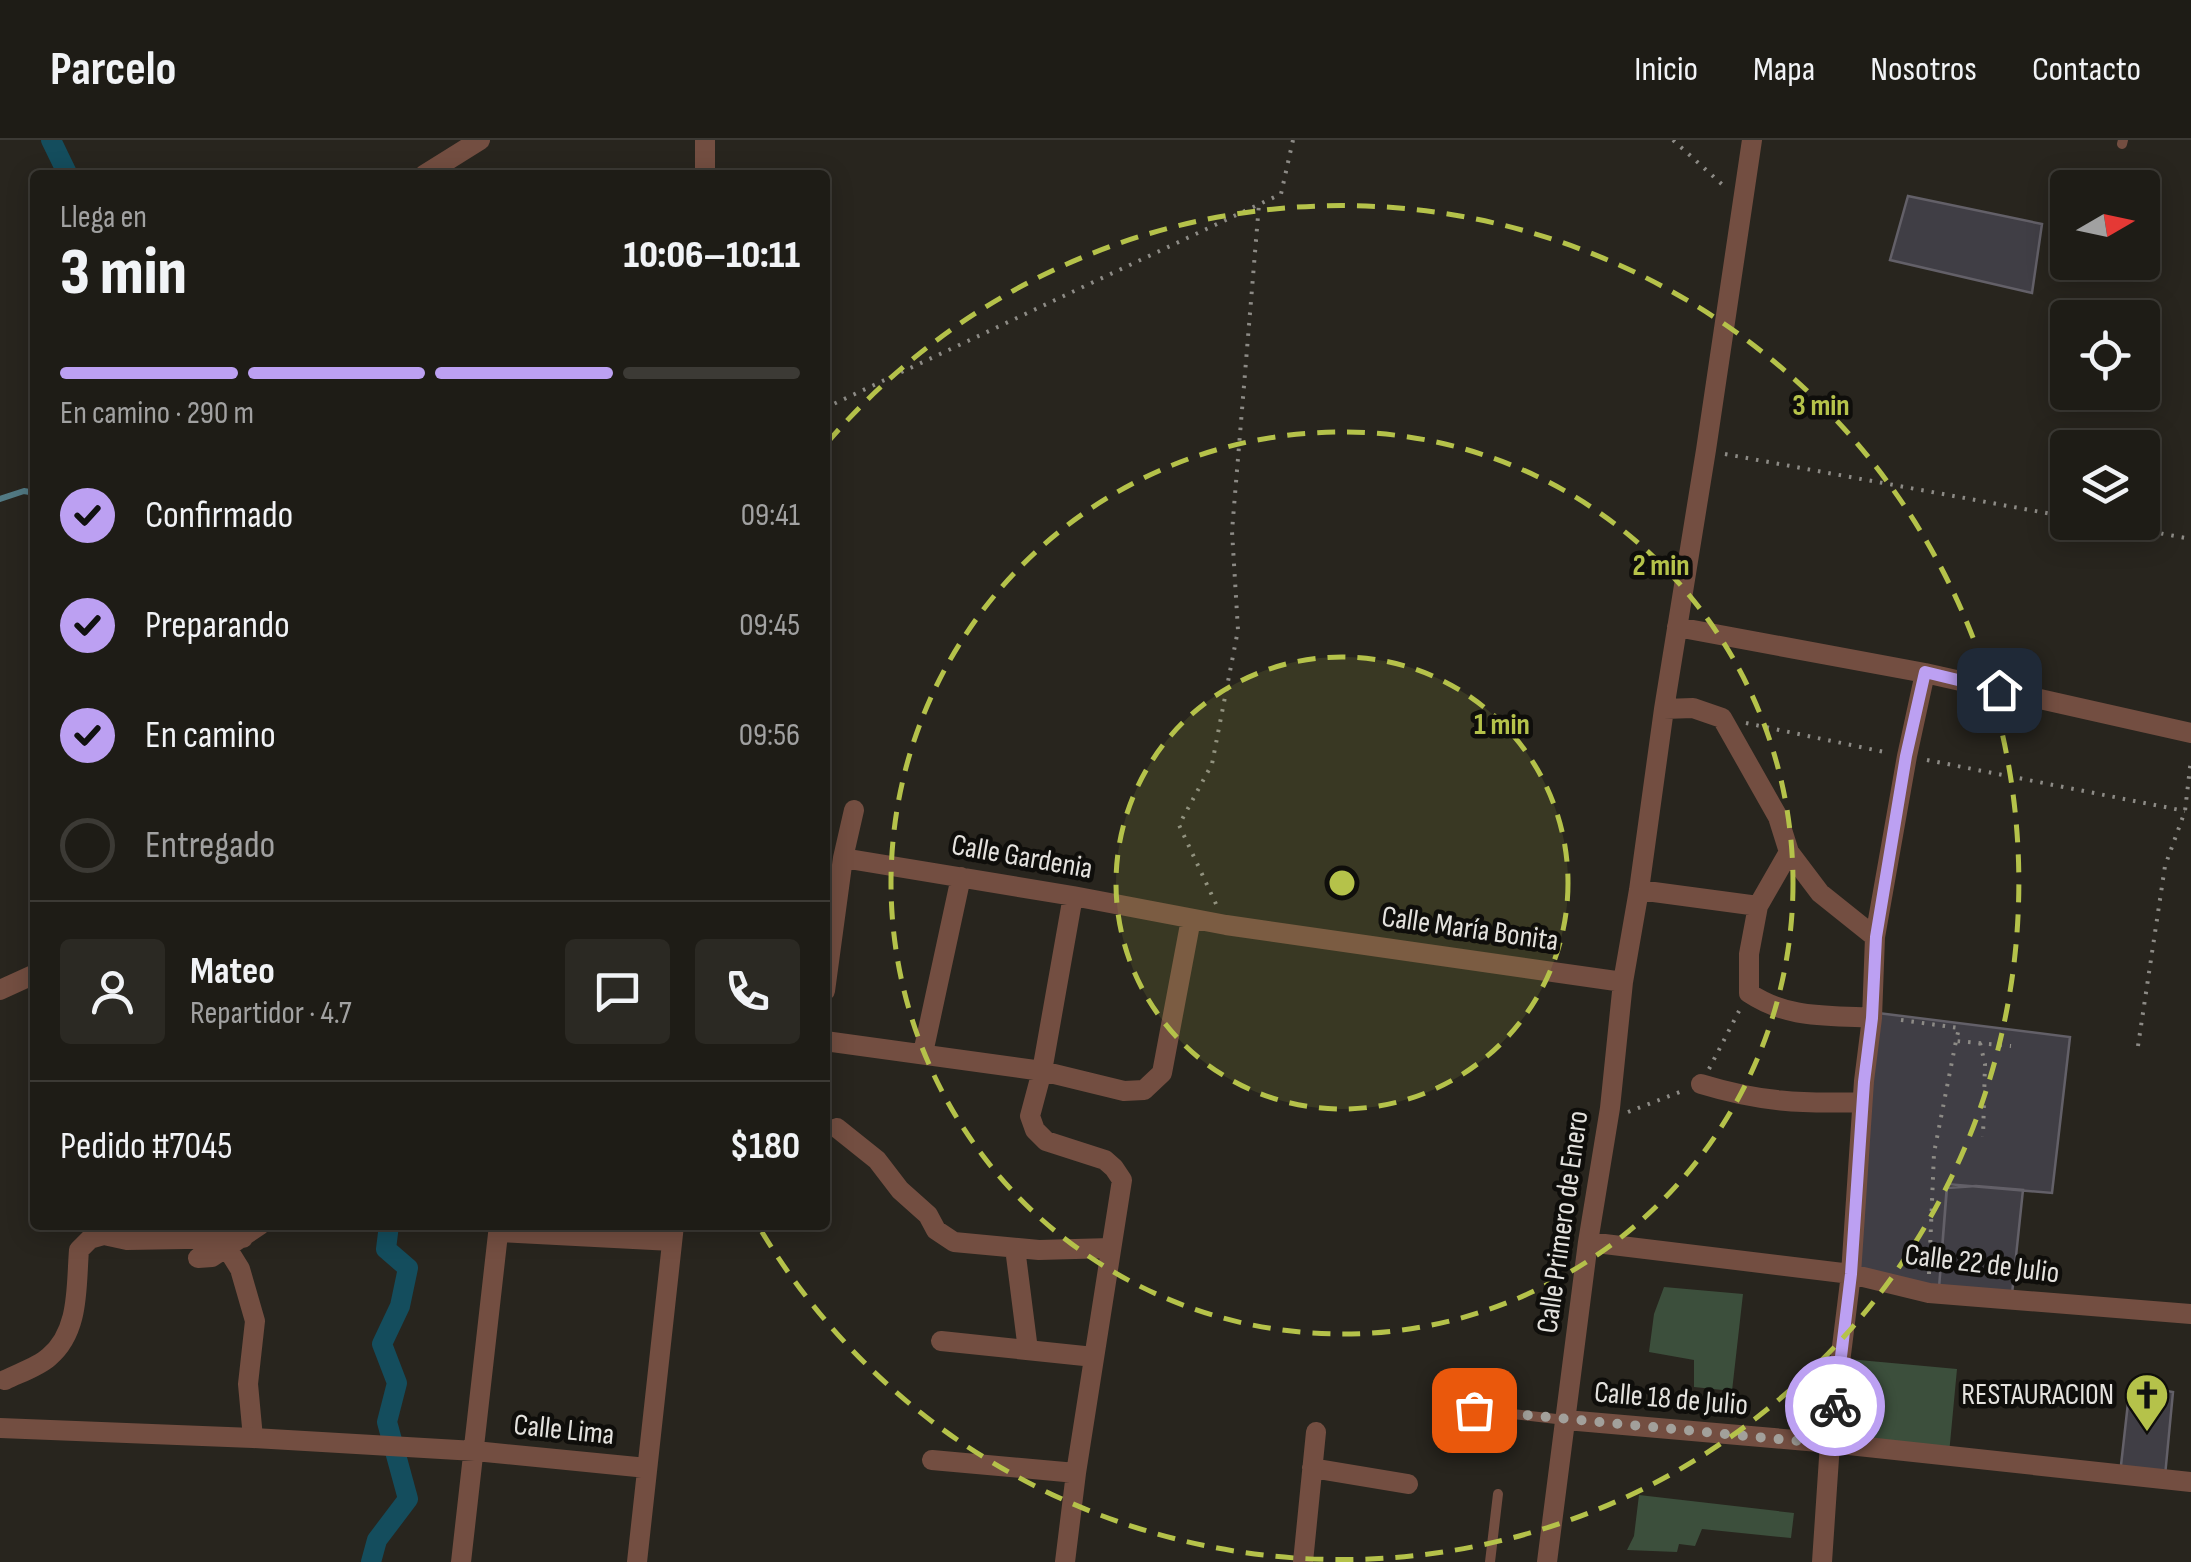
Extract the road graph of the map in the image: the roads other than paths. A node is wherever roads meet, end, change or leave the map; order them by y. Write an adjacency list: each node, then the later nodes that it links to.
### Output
1 (480, 140): 4 (street)
2 (704, 140): 5 (street)
3 (1752, 140): 6 (street, Calle Primero de Enero)
4 (432, 170)
5 (700, 170)
6 (1678, 627): 7 (street); 8 (street, Calle Primero de Enero)
7 (1925, 672): 9 (street); 19 (street)
8 (1664, 709): 11 (street); 14 (street, Calle Primero de Enero)
9 (2191, 733)
10 (854, 810): 12 (street)
11 (1789, 852): 17 (street); 19 (street)
12 (843, 858): 13 (street, Calle Gardenia); 16 (street)
13 (960, 877): 15 (street, Calle Gardenia); 25 (street)
14 (1640, 890): 17 (street); 21 (street, Calle Primero de Enero)
15 (1073, 896): 18 (street, Calle Gardenia); 26 (street)
16 (832, 905)
17 (1758, 906): 23 (street)
18 (1191, 918): 21 (street, Calle María Bonita); 26 (street)
19 (1876, 937): 23 (street)
20 (30, 976): 22 (street)
21 (1622, 982): 34 (street, Calle Primero de Enero)
22 (0, 990)
23 (1872, 1018): 28 (street)
24 (830, 1042): 25 (street)
25 (923, 1053): 26 (street)
26 (1042, 1070): 36 (street)
27 (1701, 1084): 28 (street)
28 (1862, 1102): 38 (street)
29 (837, 1128): 35 (street)
30 (499, 1230): 50 (street)
31 (542, 1230): 32 (street)
32 (673, 1233): 52 (street)
33 (243, 1234): 37 (street); 43 (street); 48 (street)
34 (1588, 1242): 38 (street, Calle 22 de Julio); 45 (street, Calle Primero de Enero)
35 (1014, 1248): 36 (street); 41 (street)
36 (1111, 1248): 42 (street)
37 (198, 1258)
38 (1851, 1274): 39 (street, Calle 22 de Julio); 49 (street)
39 (2191, 1314)
40 (942, 1341): 41 (street)
41 (1028, 1350): 42 (street)
42 (1094, 1357): 54 (street)
43 (5, 1380)
44 (1444, 1406): 45 (lane, Calle 18 de Julio)
45 (1566, 1420): 49 (street, Calle 18 de Julio); 63 (street, Calle Primero de Enero)
46 (0, 1428): 48 (street, Calle Lima)
47 (1316, 1432): 53 (street)
48 (253, 1438): 50 (street, Calle Lima)
49 (1830, 1444): 55 (street, Calle 18 de Julio); 64 (street)
50 (475, 1452): 52 (street, Calle Lima); 58 (street)
51 (932, 1460): 54 (street)
52 (647, 1468): 59 (street)
53 (1312, 1468): 56 (street); 61 (street)
54 (1076, 1473): 60 (street)
55 (2191, 1482)
56 (1408, 1484)
57 (1498, 1494): 62 (lane)
58 (462, 1562)
59 (638, 1562)
60 (1065, 1562)
61 (1303, 1562)
62 (1490, 1562)
63 (1547, 1562)
64 (1822, 1562)

